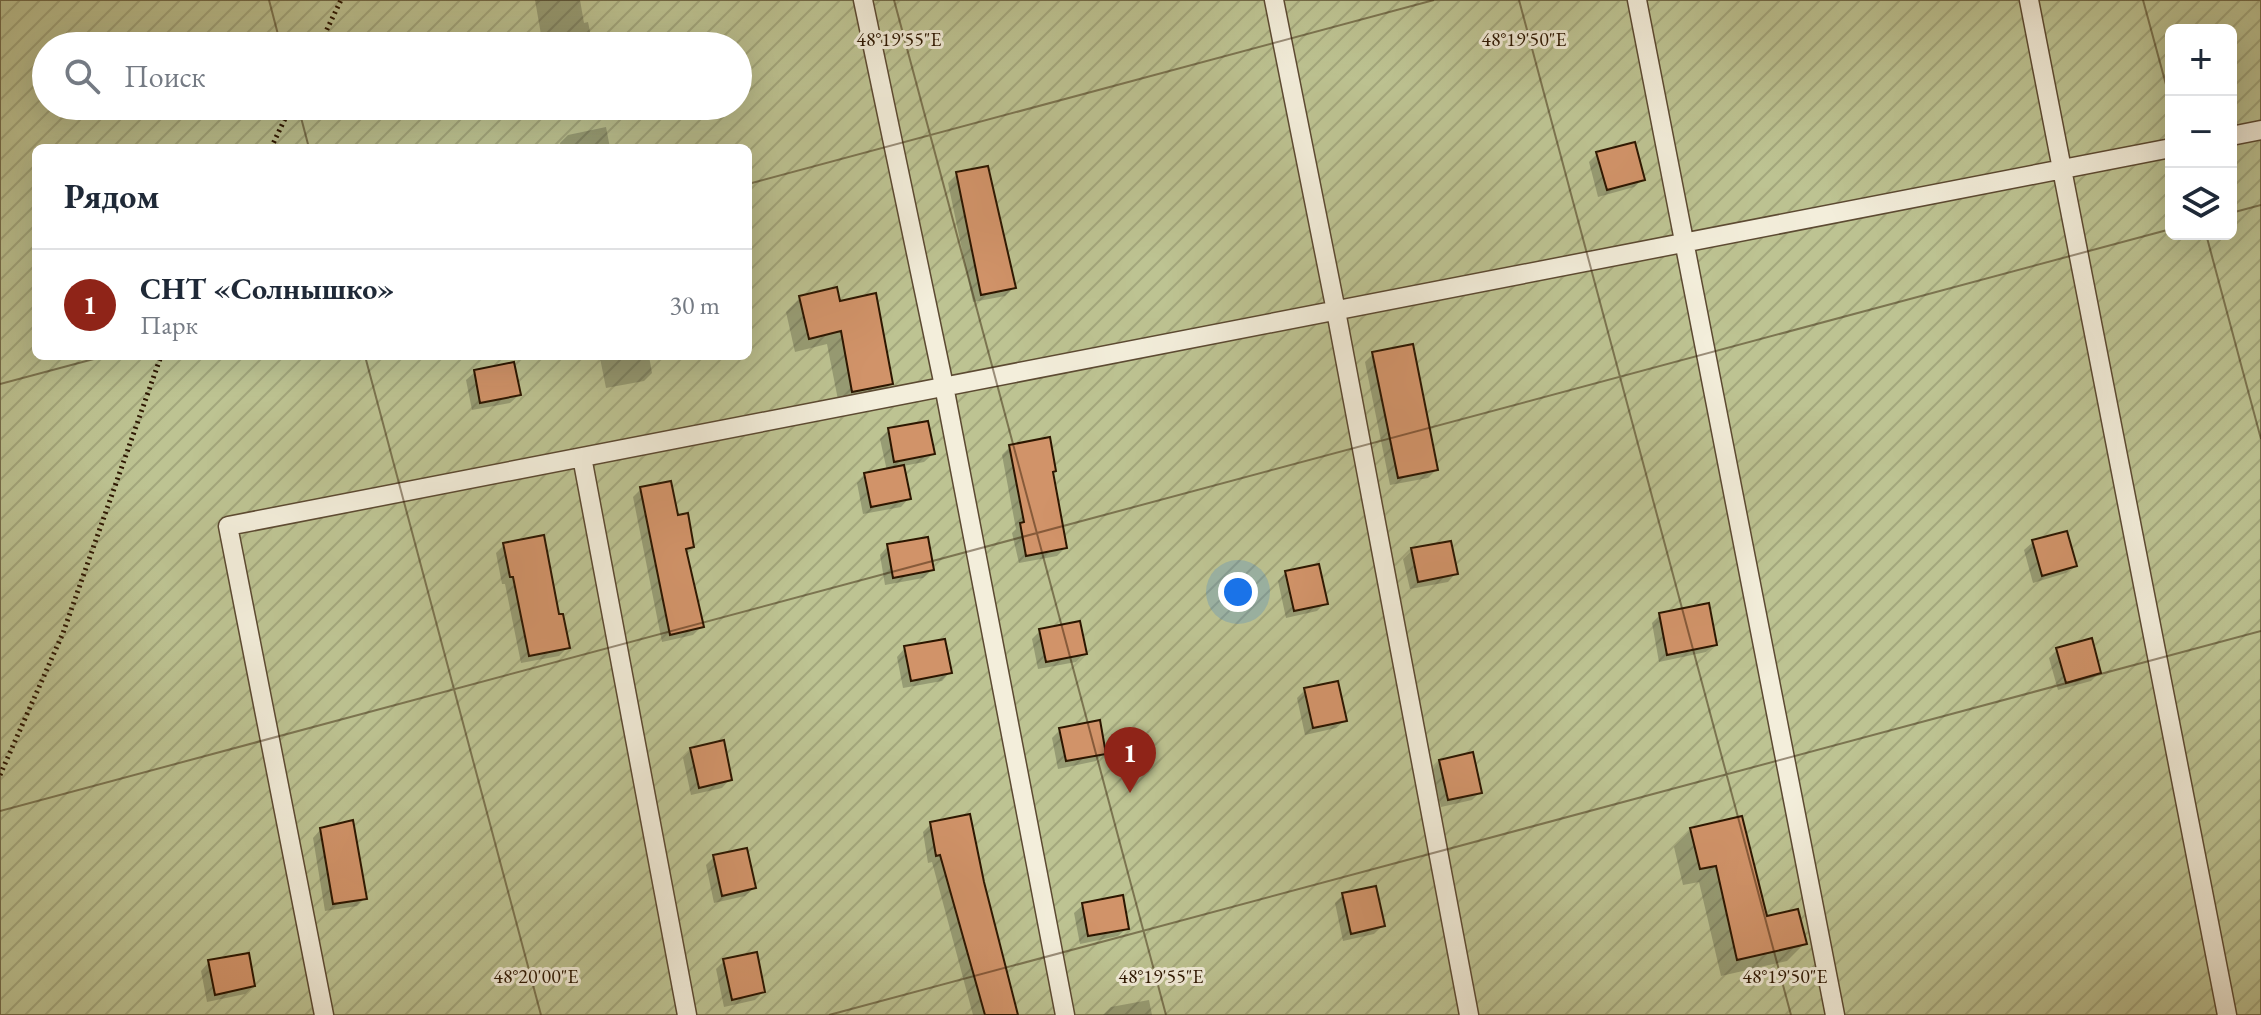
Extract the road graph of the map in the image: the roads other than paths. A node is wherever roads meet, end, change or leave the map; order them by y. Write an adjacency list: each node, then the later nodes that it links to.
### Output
1 (863, 0): 11 (lane)
2 (1274, 0): 10 (lane)
3 (1637, 0): 9 (lane)
4 (2029, 0): 8 (lane)
5 (2261, 130): 6 (lane)
6 (2237, 135)
7 (2165, 149): 8 (lane)
8 (2062, 169): 9 (lane); 18 (lane)
9 (1684, 243): 10 (lane); 17 (lane)
10 (1336, 311): 11 (lane); 16 (lane)
11 (944, 386): 12 (lane); 15 (lane)
12 (582, 457): 13 (lane); 14 (lane)
13 (324, 1015)
14 (687, 1015)
15 (1065, 1015)
16 (1469, 1015)
17 (1835, 1015)
18 (2227, 1015)

